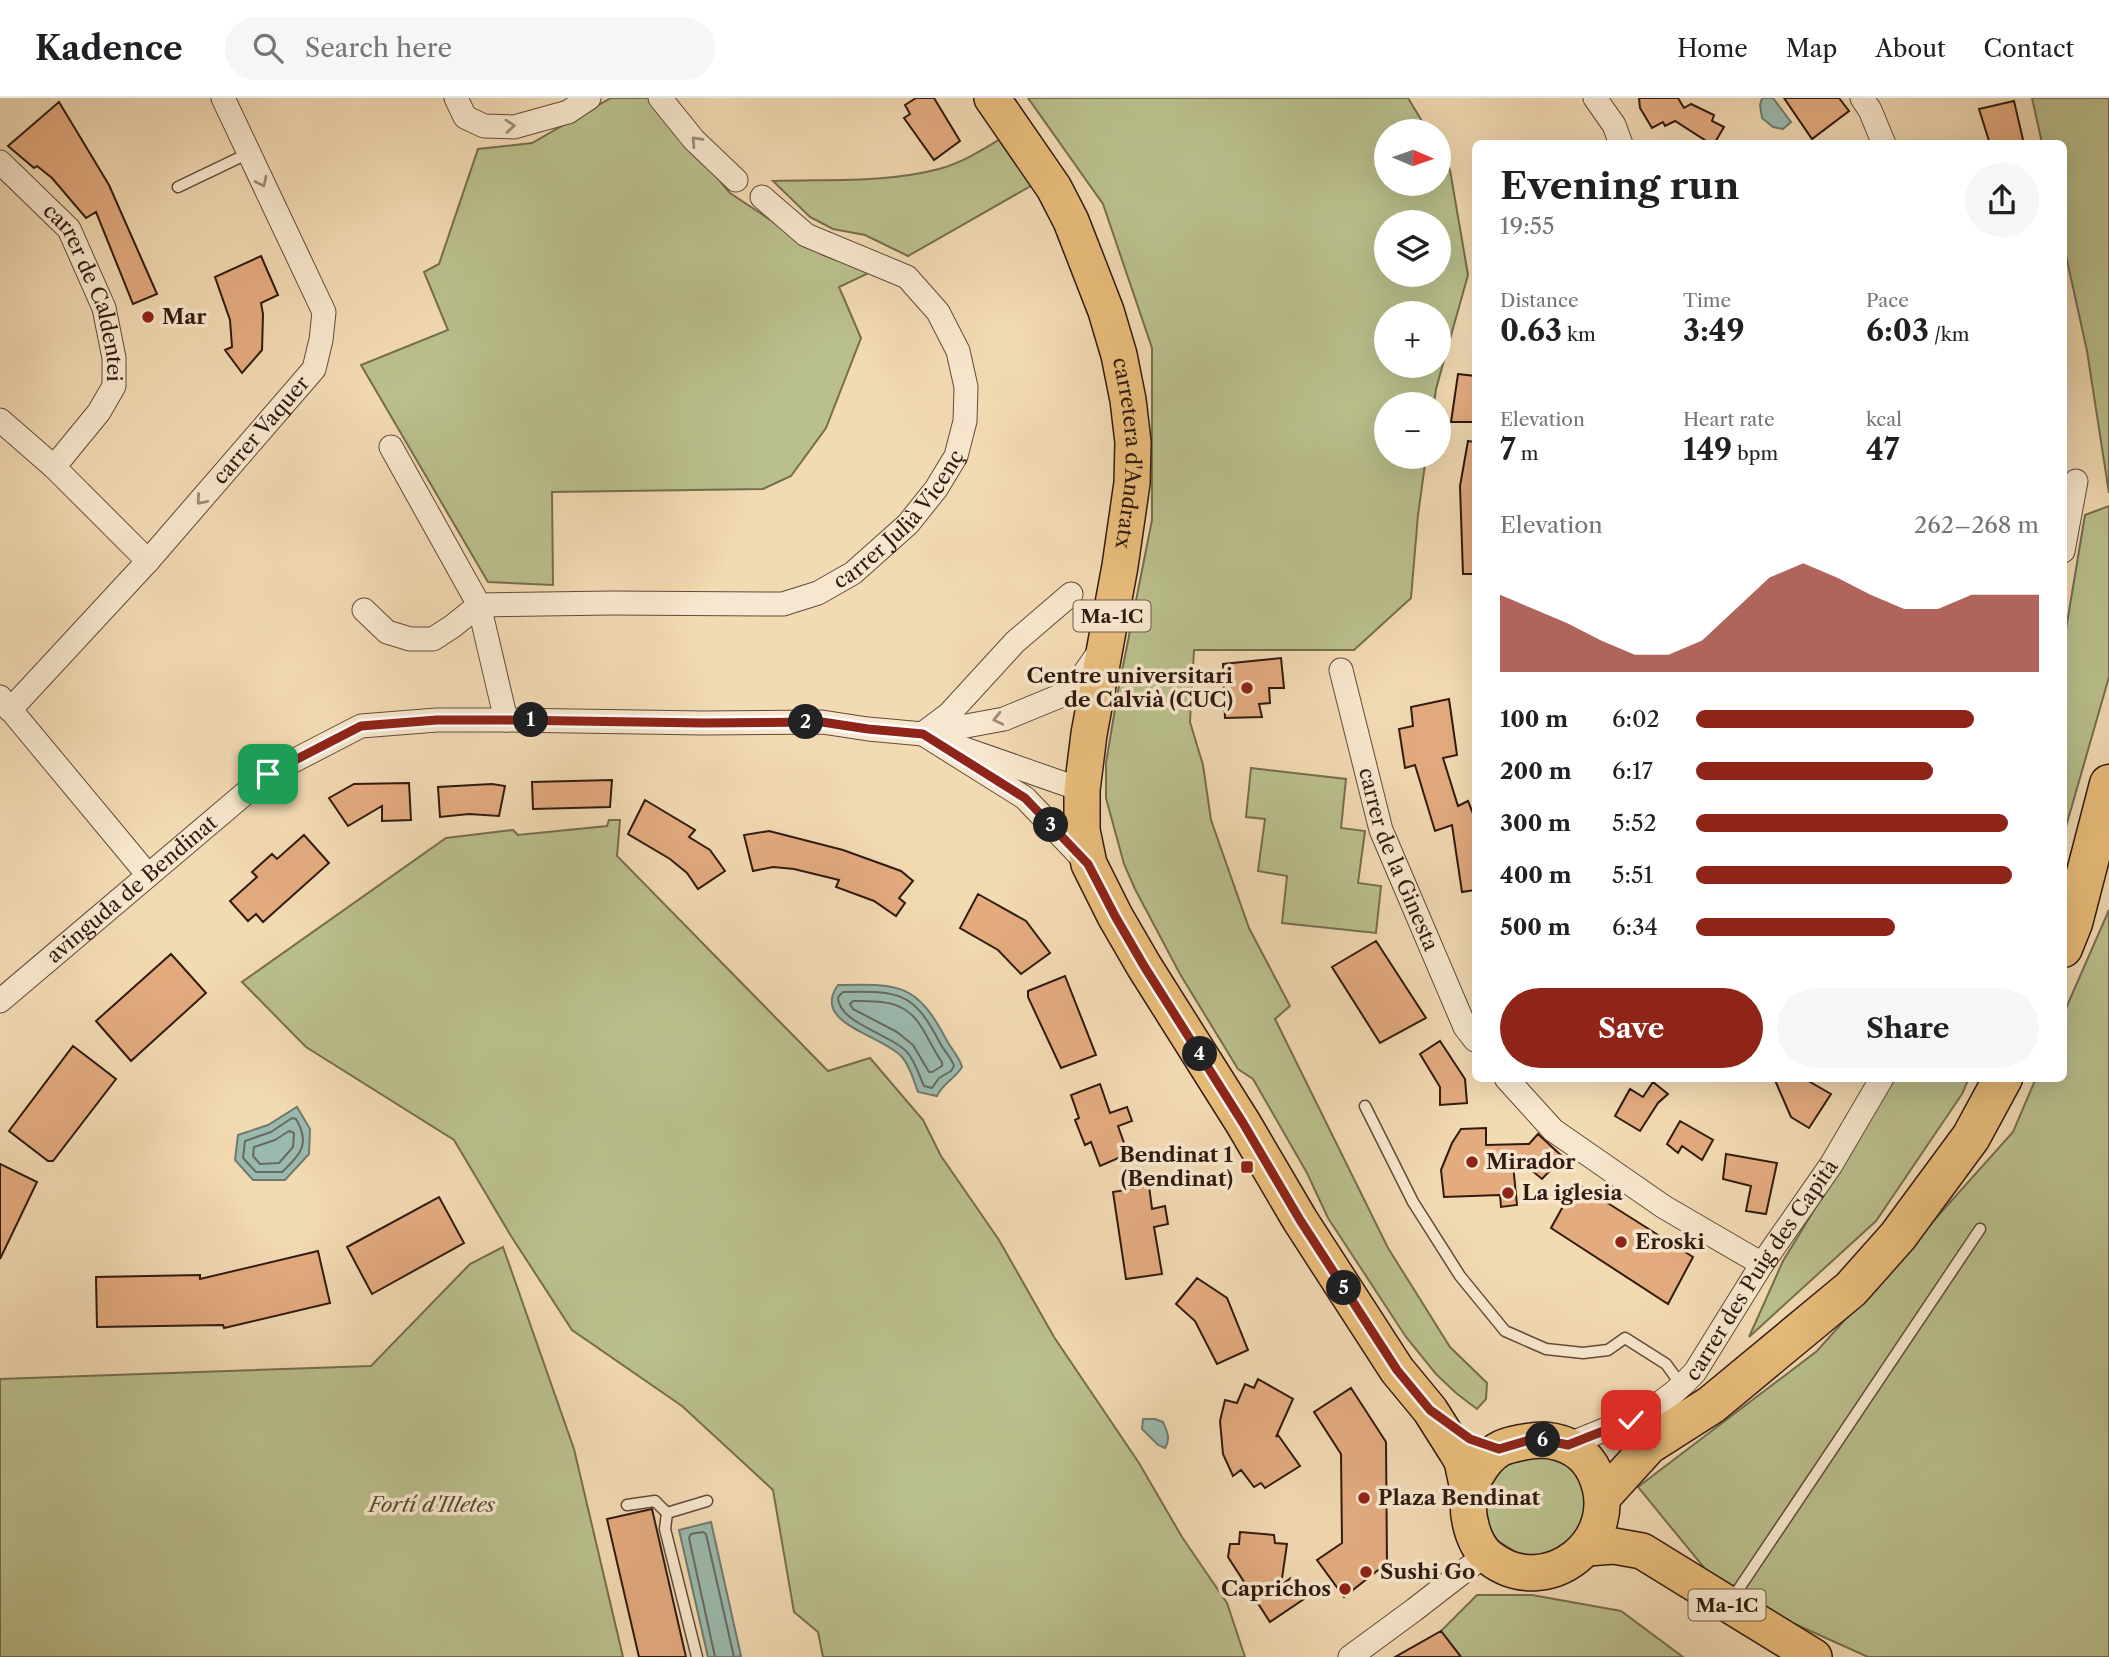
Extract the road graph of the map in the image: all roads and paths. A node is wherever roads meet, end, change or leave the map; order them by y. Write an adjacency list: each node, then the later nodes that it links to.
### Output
1 (223, 98): 10 (street, carrer Vaquer)
2 (456, 98): 3 (street, one-way to 3)
3 (589, 98)
4 (660, 98): 12 (street, one-way to 4)
5 (992, 98): 24 (main road, carretera d'Andratx / Ma-1C)
6 (1595, 98): 8 (street)
7 (1862, 98): 9 (street)
8 (1620, 140)
9 (1882, 140)
10 (249, 153): 13 (lane); 20 (street, carrer Vaquer, one-way to 20)
11 (0, 162): 17 (street, carrer de Caldentei)
12 (736, 180)
13 (178, 187)
14 (762, 197): 22 (street, carrer Julià Vicenç)
15 (0, 420): 17 (street)
16 (391, 447): 22 (street)
17 (54, 467): 20 (street)
18 (2076, 481): 19 (street)
19 (2067, 529)
20 (148, 561): 26 (street, carrer Vaquer)
21 (1070, 594): 28 (street)
22 (479, 605): 23 (street); 27 (street)
23 (364, 610)
24 (1107, 640): 28 (street, avinguda de Bendinat, one-way to 28); 30 (main road, carretera d'Andratx / Ma-1C)
25 (1341, 670): 35 (street, carrer de la Ginesta)
26 (5, 703): 32 (street)
27 (506, 720): 28 (street, avinguda de Bendinat); 32 (street, avinguda de Bendinat)
28 (923, 734): 30 (street, avinguda de Bendinat); 31 (street, avinguda de Bendinat)
29 (2109, 784): 33 (highway)
30 (1082, 790): 31 (main road, carretera d'Andratx / Ma-1C)
31 (1088, 864): 43 (main road, carretera d'Andratx / Ma-1C)
32 (148, 875): 34 (street, avinguda de Bendinat)
33 (2067, 938)
34 (0, 1002)
35 (1472, 1036)
36 (1510, 1082): 41 (street)
37 (1880, 1082): 41 (street, carrer des Puig des Capità)
38 (2001, 1082): 44 (highway)
39 (1366, 1106): 42 (lane)
40 (1980, 1229): 54 (lane)
41 (1762, 1264): 42 (street, carrer des Puig des Capità)
42 (1682, 1386): 46 (street, carrer des Puig des Capità)
43 (1430, 1410): 45 (main road, carretera d'Andratx / Ma-1C); 47 (main road, carretera d'Andratx / Ma-1C)
44 (1653, 1443): 46 (main road)
45 (1499, 1449): 46 (main road); 47 (main road)
46 (1592, 1477): 51 (main road); 52 (main road, Ma-1C)
47 (1469, 1494): 53 (main road, Ma-1C)
48 (707, 1501): 50 (lane)
49 (627, 1505): 50 (lane)
50 (667, 1513): 55 (lane)
51 (1587, 1548): 52 (main road, Ma-1C); 53 (main road)
52 (1642, 1551): 54 (main road, Ma-1C)
53 (1485, 1555): 56 (street)
54 (1728, 1605): 57 (main road, Ma-1C)
55 (696, 1657)
56 (1350, 1657)
57 (1814, 1657)

